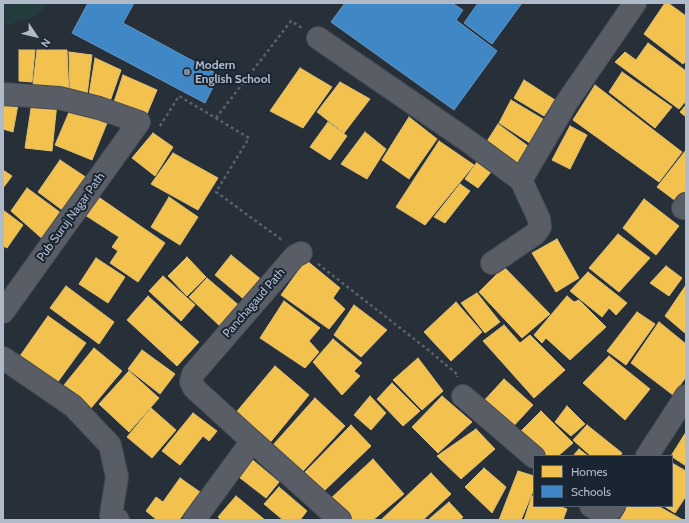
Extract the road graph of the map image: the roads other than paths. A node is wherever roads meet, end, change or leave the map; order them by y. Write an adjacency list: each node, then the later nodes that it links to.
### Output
1 (635, 3): 4 (street)
2 (318, 38): 4 (street)
3 (3, 94): 7 (street, Pub Suruj Nagar Path)
4 (521, 180): 6 (street)
5 (301, 253): 11 (street, Panchagaud Path)
6 (492, 263)
7 (3, 312)
8 (3, 358): 16 (street)
9 (463, 396): 13 (street)
10 (686, 396): 12 (street)
11 (252, 441): 17 (street); 18 (street, Panchagaud Path)
12 (648, 455)
13 (533, 456)
14 (593, 507): 15 (street)
15 (613, 507)
16 (118, 520)
17 (194, 520)
18 (340, 520)

